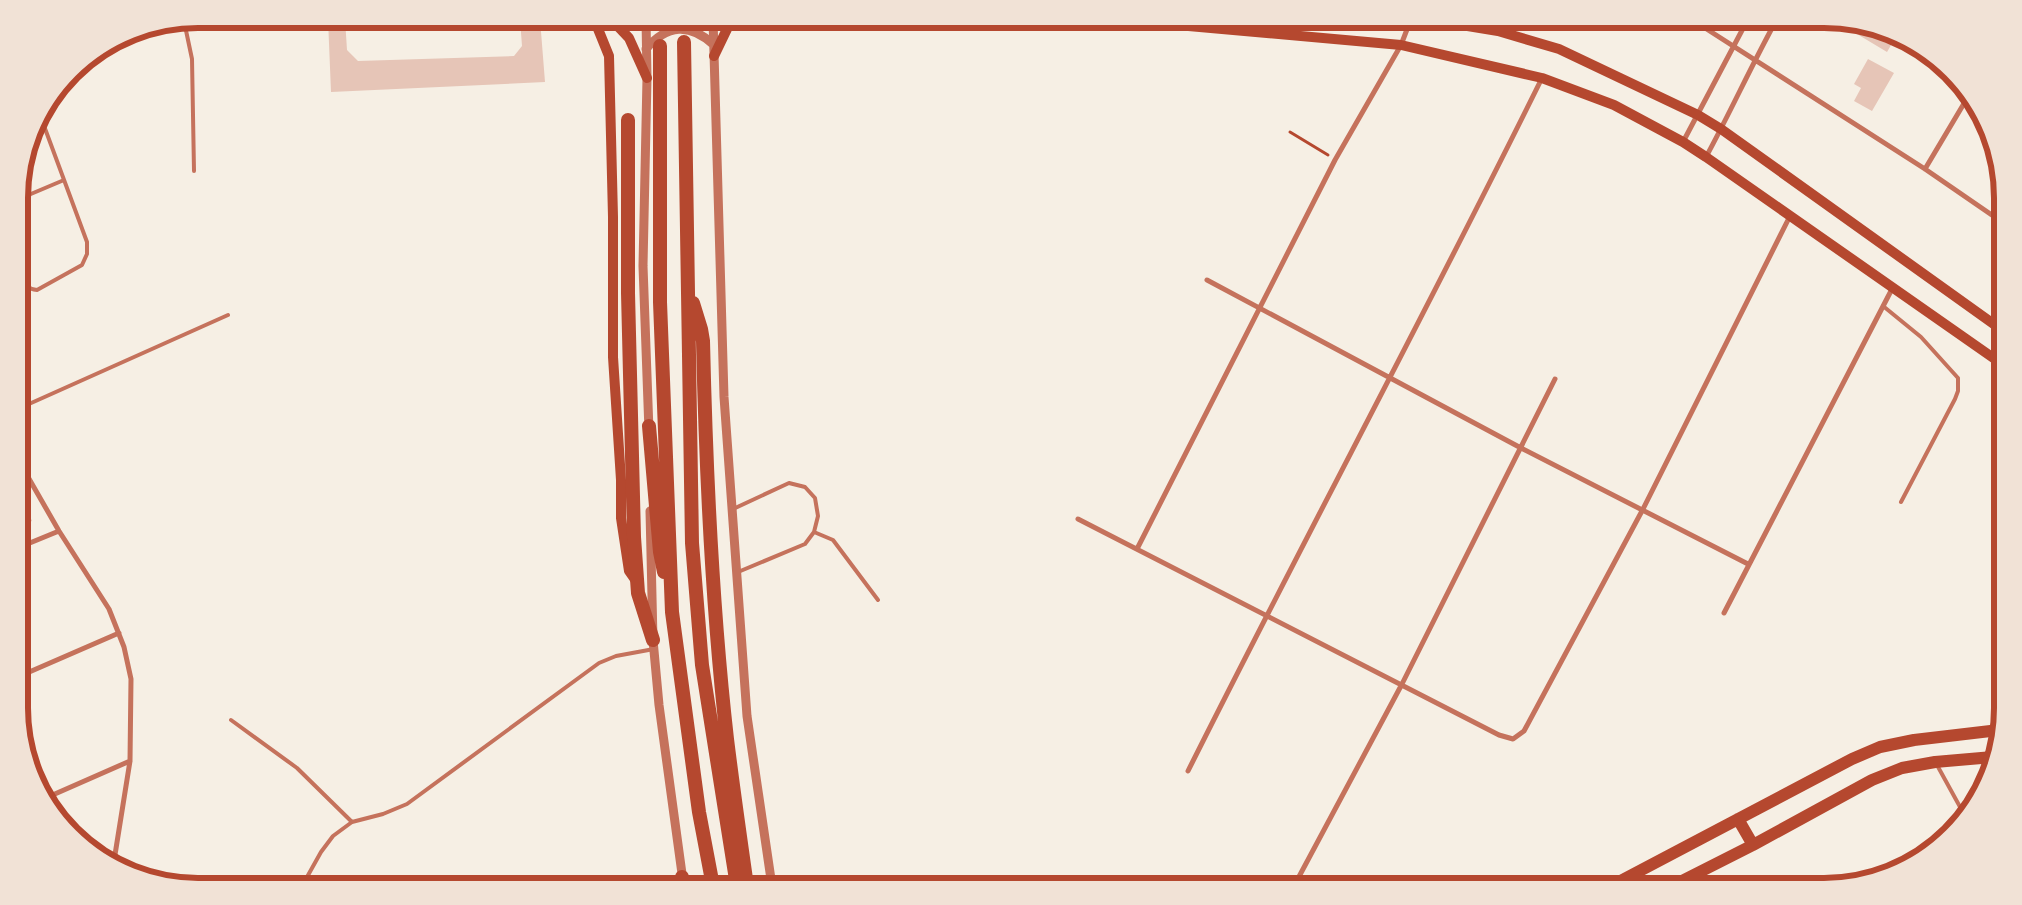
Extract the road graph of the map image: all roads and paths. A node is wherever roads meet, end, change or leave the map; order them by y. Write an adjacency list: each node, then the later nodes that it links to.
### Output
1 (185, 28): 32 (lane)
2 (598, 28): 62 (main road)
3 (620, 28): 20 (main road)
4 (648, 28): 17 (street)
5 (713, 28): 14 (street)
6 (728, 28): 18 (main road)
7 (1211, 28): 15 (main road)
8 (1408, 28): 15 (street)
9 (1480, 28): 23 (main road)
10 (1705, 28): 16 (street)
11 (1743, 28): 16 (street)
12 (1772, 28): 19 (street)
13 (684, 42): 40 (highway)
14 (714, 45): 17 (street); 18 (street)
15 (1401, 45): 21 (main road); 30 (street)
16 (1734, 46): 19 (street); 23 (street)
17 (653, 48): 20 (street); 64 (highway)
18 (714, 56): 54 (street)
19 (1754, 60): 26 (street); 31 (street)
20 (647, 78): 49 (street)
21 (1542, 78): 28 (main road); 46 (street)
22 (1965, 102): 31 (street)
23 (1698, 115): 26 (main road); 28 (street)
24 (628, 120): 62 (highway)
25 (44, 125): 33 (lane)
26 (1721, 129): 29 (street); 44 (main road)
27 (1290, 132): 30 (path)
28 (1683, 142): 29 (main road)
29 (1706, 157): 35 (main road)
30 (1335, 160): 42 (street)
31 (1925, 169): 36 (street)
32 (194, 171)
33 (64, 180): 34 (lane); 39 (lane)
34 (28, 195)
35 (1790, 216): 38 (main road); 53 (street)
36 (1994, 216)
37 (1207, 280): 42 (street)
38 (1893, 287): 41 (street); 45 (main road)
39 (28, 288)
40 (688, 290): 89 (highway); 90 (highway)
41 (1883, 306): 52 (lane); 60 (street)
42 (1259, 307): 46 (street); 59 (street)
43 (228, 315): 48 (lane)
44 (1994, 324)
45 (1994, 358)
46 (1390, 378): 50 (street); 66 (street)
47 (1555, 379): 50 (street)
48 (28, 404)
49 (649, 426): 64 (highway); 68 (street)
50 (1521, 448): 53 (street); 70 (street)
51 (28, 477): 56 (street)
52 (1901, 502)
53 (1643, 509): 60 (street); 70 (street)
54 (732, 510): 57 (lane); 61 (street)
55 (1078, 519): 59 (street)
56 (59, 531): 58 (street); 67 (street)
57 (814, 532): 61 (lane); 63 (lane)
58 (28, 544)
59 (1137, 549): 66 (street)
60 (1748, 564): 65 (street)
61 (736, 573): 91 (street)
62 (637, 583): 68 (highway)
63 (878, 600)
64 (672, 612): 88 (highway)
65 (1724, 612)
66 (1266, 616): 70 (street); 76 (street)
67 (119, 633): 69 (street); 74 (street)
68 (653, 645): 80 (lane); 87 (street)
69 (28, 673)
70 (1402, 684): 83 (street)
71 (231, 720): 80 (lane)
72 (1992, 731): 79 (main road)
73 (1987, 758): 75 (main road)
74 (130, 761): 77 (street); 82 (street)
75 (1935, 762): 78 (lane); 81 (main road)
76 (1188, 772)
77 (52, 795)
78 (1961, 808)
79 (1738, 819): 81 (main road); 84 (main road)
80 (352, 822): 86 (lane)
81 (1753, 845): 85 (main road)
82 (115, 856)
83 (1299, 877)
84 (1628, 877)
85 (1690, 877)
86 (307, 878)
87 (682, 878)
88 (711, 878)
89 (736, 878)
90 (745, 878)
91 (771, 878)

